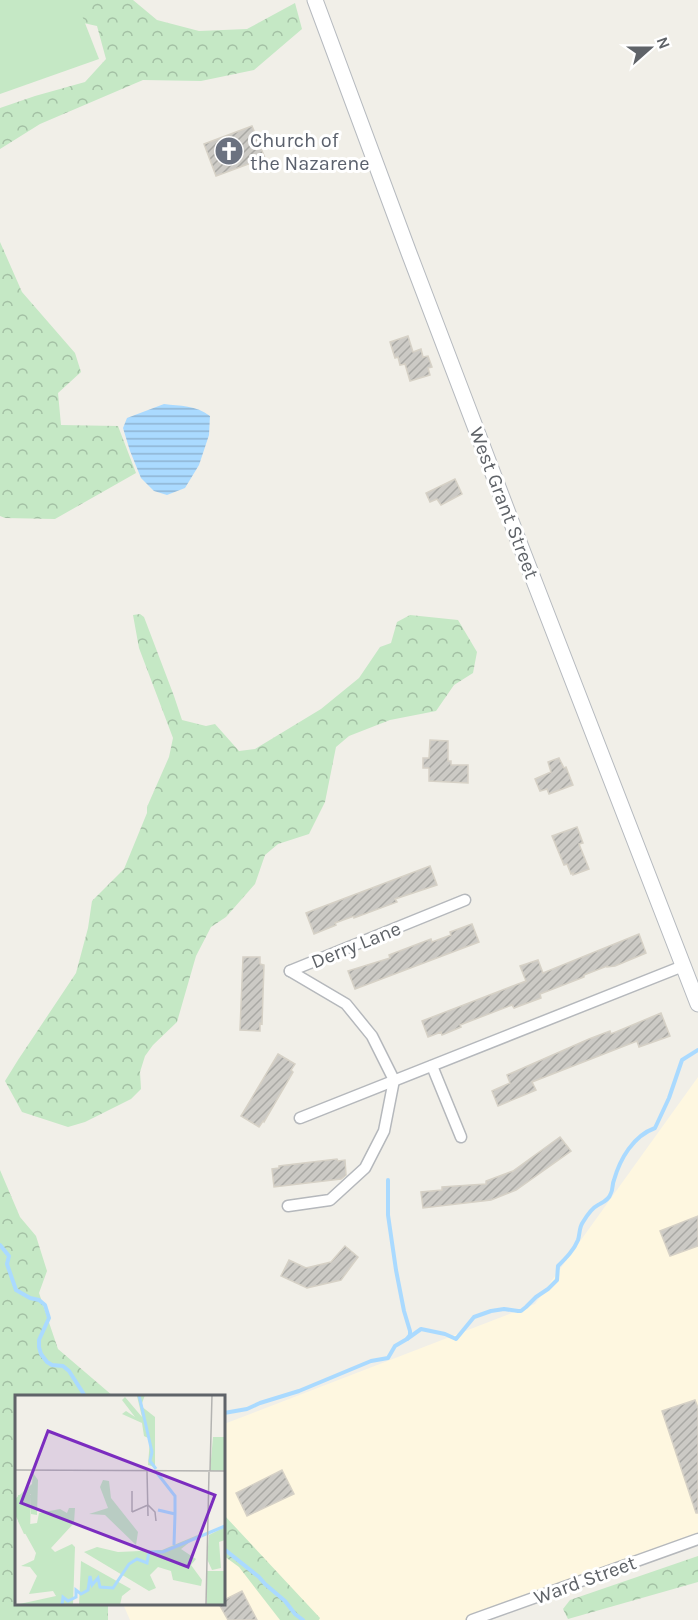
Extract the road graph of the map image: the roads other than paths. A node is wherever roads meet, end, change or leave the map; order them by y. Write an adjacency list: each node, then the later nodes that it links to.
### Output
1 (315, 0): 3 (main road, West Grant Street)
2 (465, 900): 6 (street, Derry Lane)
3 (683, 966): 4 (main road, West Grant Street); 5 (street)
4 (698, 1004)
5 (432, 1066): 6 (street); 8 (street)
6 (394, 1080): 7 (street); 9 (street)
7 (300, 1118)
8 (461, 1137)
9 (288, 1206)
10 (698, 1539): 11 (street, Ward Street)
11 (472, 1620)

